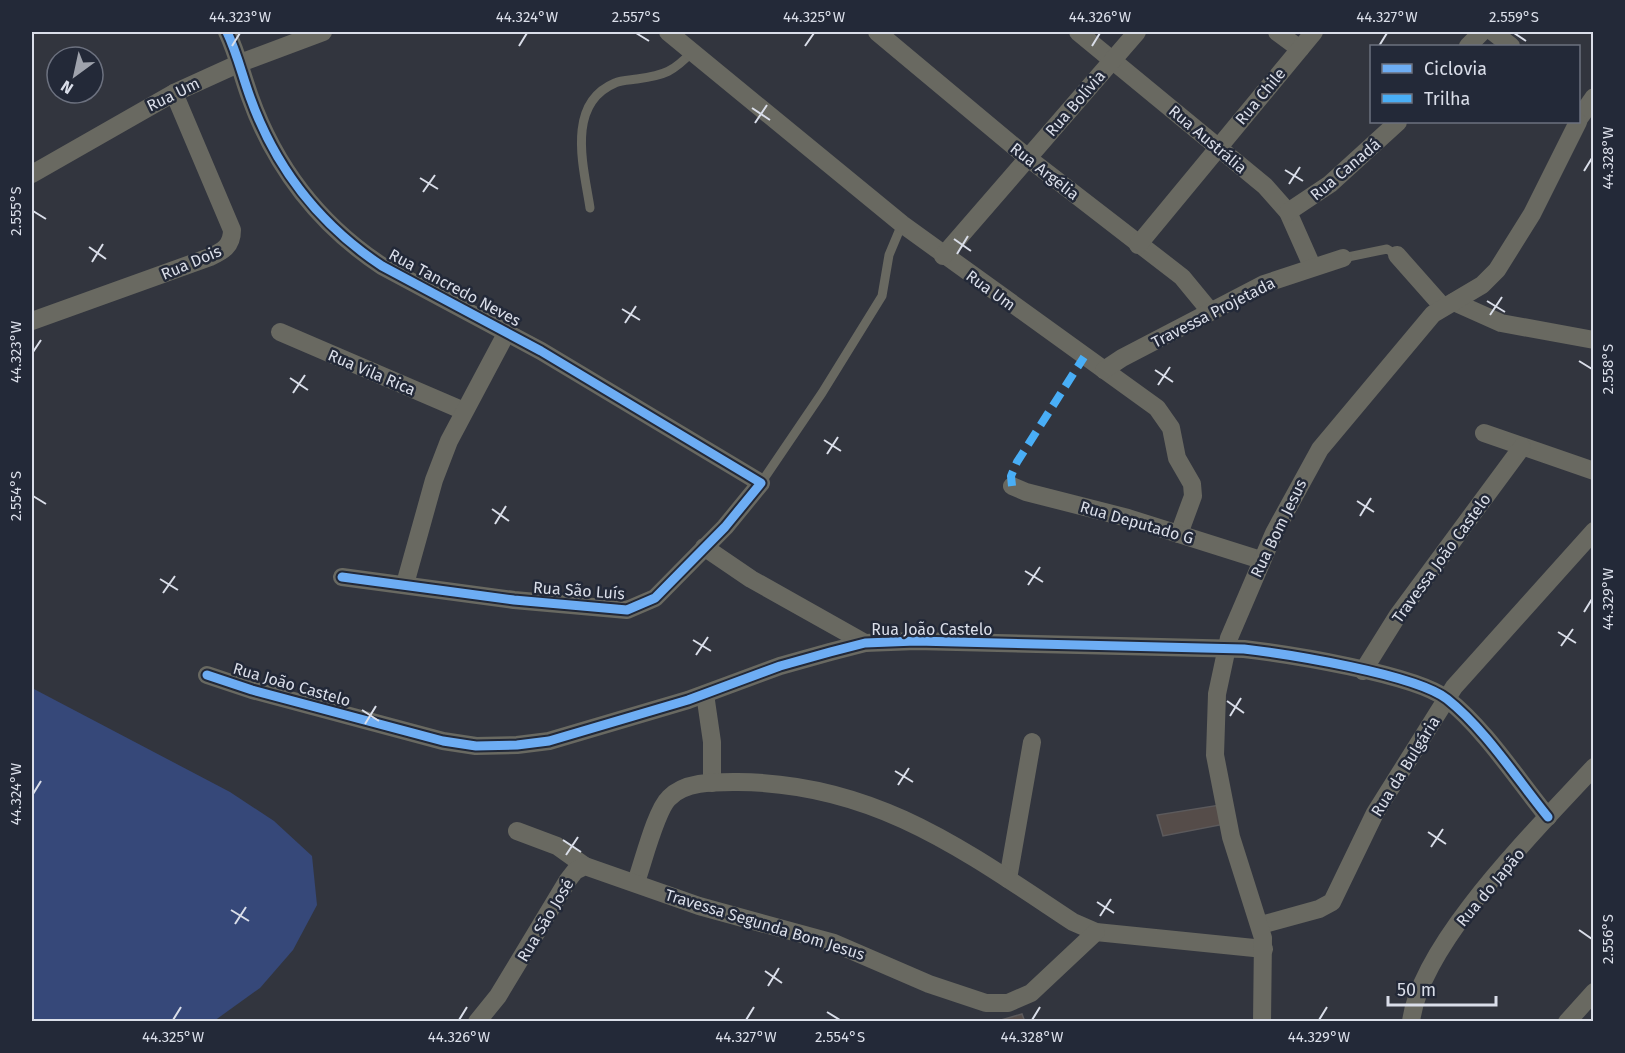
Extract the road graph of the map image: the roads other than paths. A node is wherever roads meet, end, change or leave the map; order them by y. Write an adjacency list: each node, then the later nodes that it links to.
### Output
1 (227, 32): 16 (street, Rua Tancredo Neves)
2 (323, 32): 16 (street, Rua Um)
3 (668, 32): 14 (street, Rua Um)
4 (877, 32): 21 (street, Rua Argélia)
5 (1078, 32): 15 (street, Rua Austrália)
6 (1137, 32): 15 (street, Rua Bolívia)
7 (1277, 32): 13 (street)
8 (1314, 32): 13 (street, Rua Chile)
9 (1482, 32): 11 (street)
10 (1493, 32): 12 (street)
11 (1469, 45)
12 (1510, 45)
13 (1300, 49): 20 (street, Rua Chile)
14 (693, 51): 23 (lane); 25 (street, Rua Um)
15 (1112, 60): 20 (street, Rua Austrália); 21 (street, Rua Bolívia)
16 (240, 63): 17 (street, Rua Um); 35 (street, Rua Tancredo Neves)
17 (174, 93): 22 (street, Rua Um); 33 (street, Rua Dois)
18 (1397, 123): 24 (street, Rua Canadá)
19 (1578, 123): 31 (street, Rua Bom Jesus)
20 (1218, 146): 24 (street, Rua Austrália); 26 (street, Rua Chile)
21 (1028, 158): 26 (street, Rua Argélia); 28 (street, Rua Bolívia)
22 (32, 174)
23 (590, 208)
24 (1288, 212): 30 (street, Rua Austrália)
25 (902, 224): 28 (street, Rua Um); 42 (lane)
26 (1138, 244): 32 (street, Rua Argélia)
27 (1397, 255): 29 (lane, Travessa Projetada); 31 (street, Travessa Projetada)
28 (943, 256): 37 (street, Rua Um)
29 (1343, 258): 30 (street, Travessa Projetada)
30 (1312, 266): 32 (street, Travessa Projetada)
31 (1448, 305): 36 (street); 47 (street, Rua Bom Jesus)
32 (1210, 311): 37 (street, Travessa Projetada)
33 (32, 321)
34 (280, 332): 38 (street, Rua Vila Rica)
35 (507, 332): 38 (street); 42 (street, Rua Tancredo Neves)
36 (1593, 340)
37 (1104, 370): 45 (street, Rua Um)
38 (464, 411): 49 (street)
39 (1484, 433): 40 (street)
40 (1522, 447): 41 (street); 52 (street, Travessa João Castelo)
41 (1593, 471)
42 (761, 483): 46 (street, Rua São Luís)
43 (1012, 486): 45 (street, Rua Deputado G)
44 (1593, 531): 55 (street, Rua da Bulgária)
45 (1179, 534): 47 (street, Rua Deputado G)
46 (704, 547): 49 (street, Rua São Luís); 50 (street)
47 (1261, 560): 51 (street, Rua Bom Jesus)
48 (342, 577): 49 (street, Rua São Luís)
49 (405, 584)
50 (865, 643): 51 (street, Rua João Castelo); 54 (street, Rua João Castelo)
51 (1226, 648): 52 (street, Rua João Castelo); 64 (street, Rua Bom Jesus)
52 (1363, 671): 55 (street, Rua João Castelo)
53 (207, 675): 54 (street, Rua João Castelo)
54 (705, 694): 58 (street)
55 (1447, 699): 59 (street, Rua João Castelo); 64 (street, Rua da Bulgária)
56 (1032, 742): 62 (street)
57 (1593, 767): 59 (street, Rua do Japão)
58 (712, 783): 62 (street); 63 (street)
59 (1548, 817): 70 (street, Rua do Japão)
60 (517, 831): 61 (street)
61 (585, 866): 63 (street, Rua São José); 68 (street, Rua São José)
62 (1008, 879): 65 (street)
63 (636, 882): 65 (street, Travessa Segunda Bom Jesus)
64 (1261, 925): 66 (street, Rua Bom Jesus)
65 (1096, 932): 66 (street)
66 (1264, 949): 69 (street, Rua Bom Jesus)
67 (1593, 992): 71 (street)
68 (477, 1022)
69 (1262, 1022)
70 (1411, 1022)
71 (1567, 1022)

